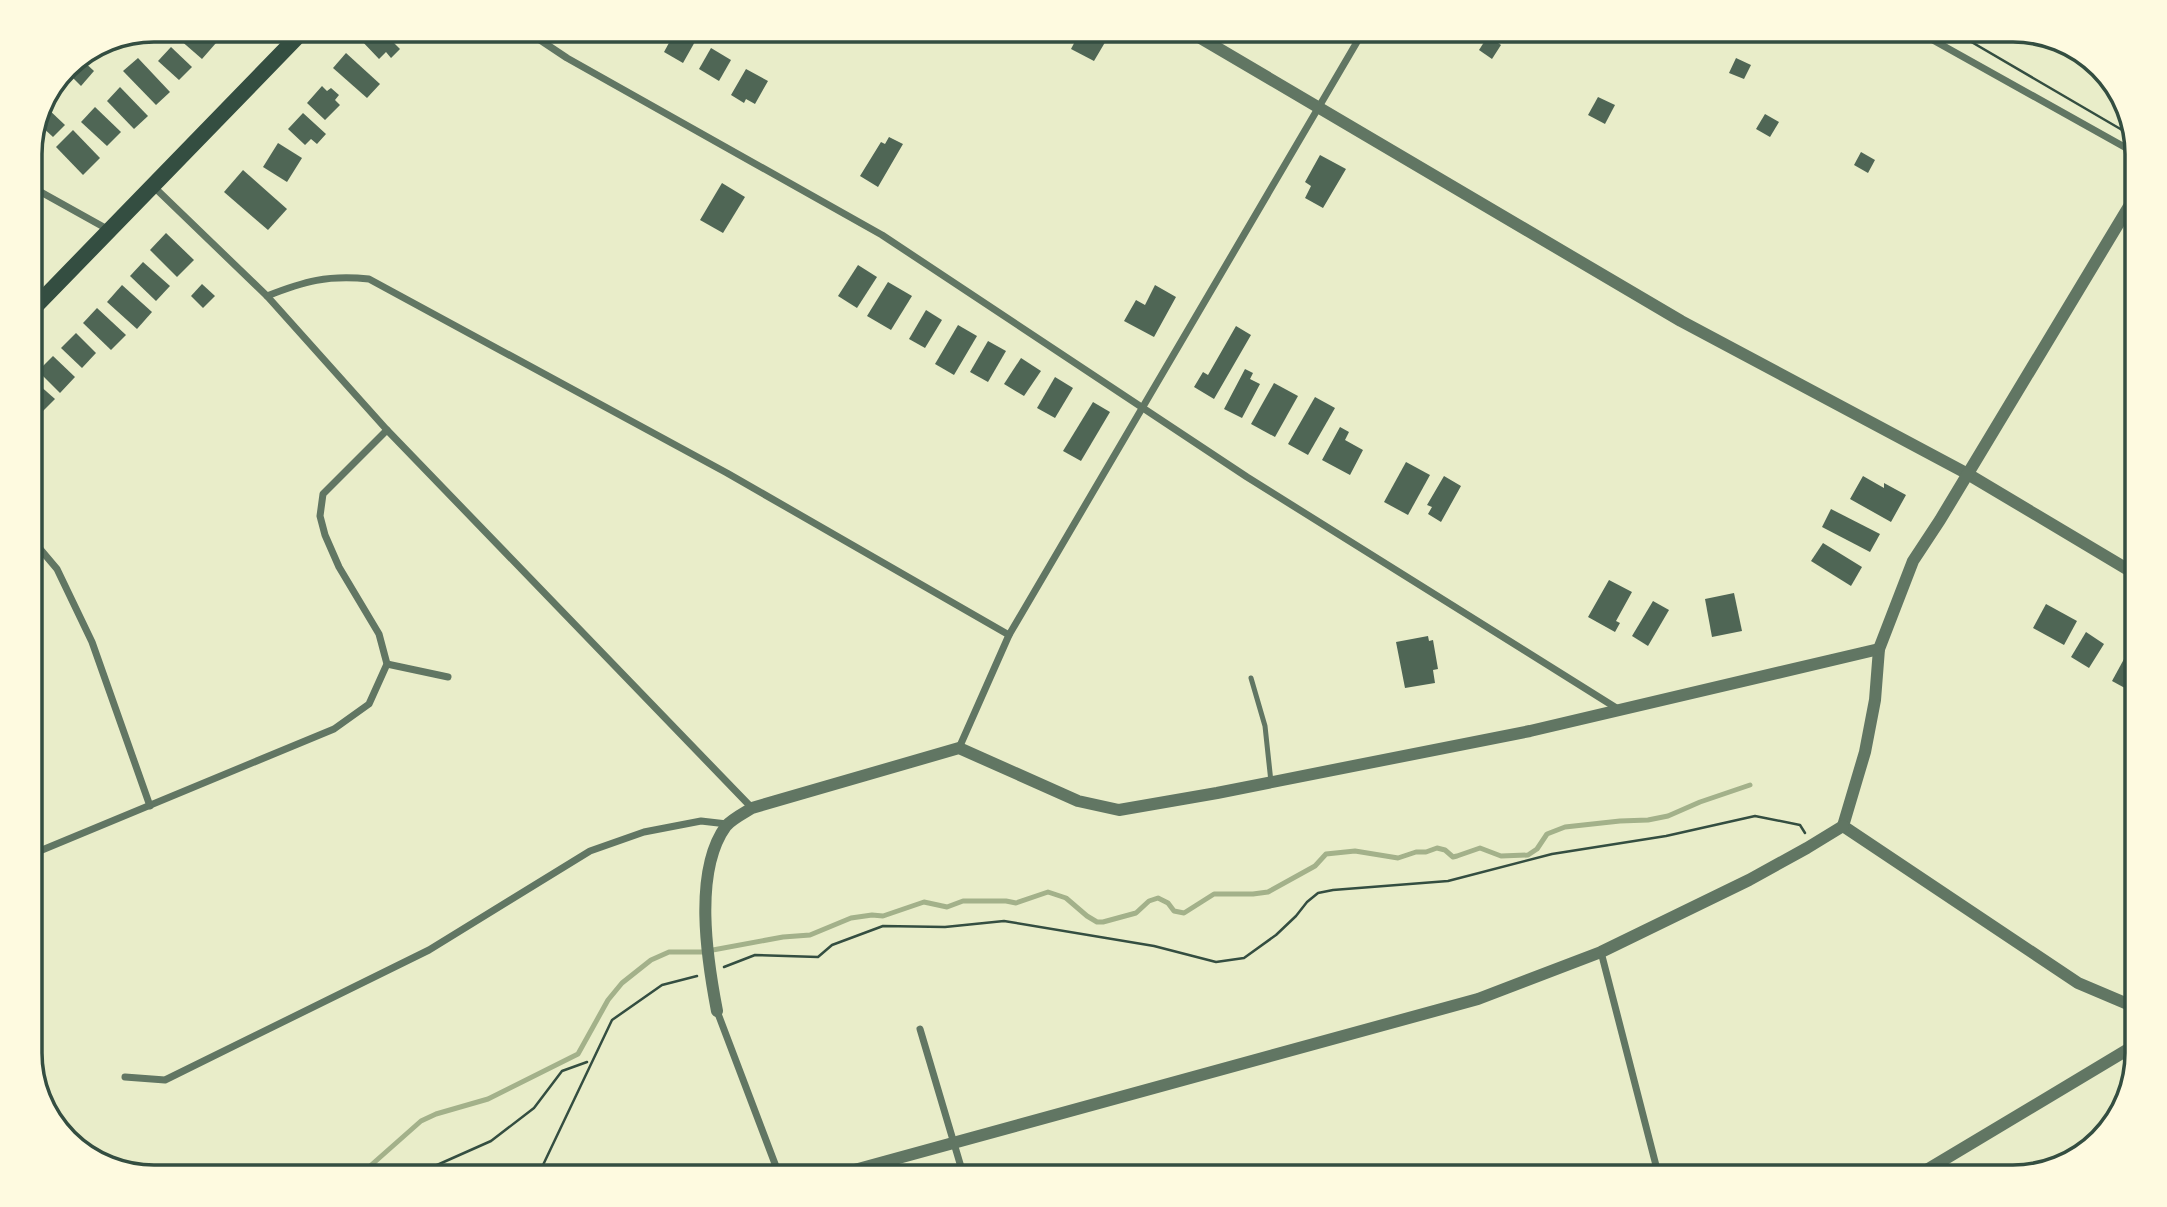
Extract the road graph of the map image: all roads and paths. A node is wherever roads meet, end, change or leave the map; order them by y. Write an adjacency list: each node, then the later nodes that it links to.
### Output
1 (292, 42): 10 (main road)
2 (543, 42): 16 (street)
3 (1208, 42): 7 (street)
4 (1357, 42): 7 (street)
5 (1936, 42): 9 (street)
6 (1972, 42): 8 (path)
7 (1319, 107): 16 (street); 18 (street)
8 (2122, 130)
9 (2125, 147)
10 (153, 185): 13 (main road); 14 (street)
11 (42, 193): 13 (street)
12 (2125, 213): 18 (street)
13 (109, 230): 15 (main road)
14 (267, 296): 17 (street); 21 (street)
15 (42, 300)
16 (1142, 407): 21 (street); 26 (street)
17 (387, 430): 23 (street); 30 (street)
18 (1966, 473): 20 (street); 22 (street)
19 (42, 551): 29 (street)
20 (2125, 568)
21 (1009, 635): 27 (street)
22 (1879, 649): 26 (street); 32 (street)
23 (387, 664): 24 (street); 29 (street)
24 (448, 677)
25 (1251, 678): 28 (lane)
26 (1619, 710): 28 (street)
27 (959, 748): 28 (street); 30 (street)
28 (1271, 782)
29 (150, 806): 34 (street)
30 (752, 808): 31 (street)
31 (727, 824): 36 (street); 42 (street)
32 (1843, 826): 33 (street); 37 (street)
33 (1813, 845): 35 (street); 36 (path)
34 (42, 850)
35 (1601, 952): 43 (street); 49 (street)
36 (710, 967): 38 (street); 45 (path)
37 (2125, 1003)
38 (717, 1011): 46 (street)
39 (920, 1030): 43 (street)
40 (2125, 1051): 50 (street)
41 (587, 1062): 44 (path)
42 (125, 1077)
43 (954, 1144): 47 (street); 48 (street)
44 (437, 1165)
45 (544, 1165)
46 (775, 1165)
47 (874, 1165)
48 (960, 1165)
49 (1656, 1165)
50 (1935, 1165)

